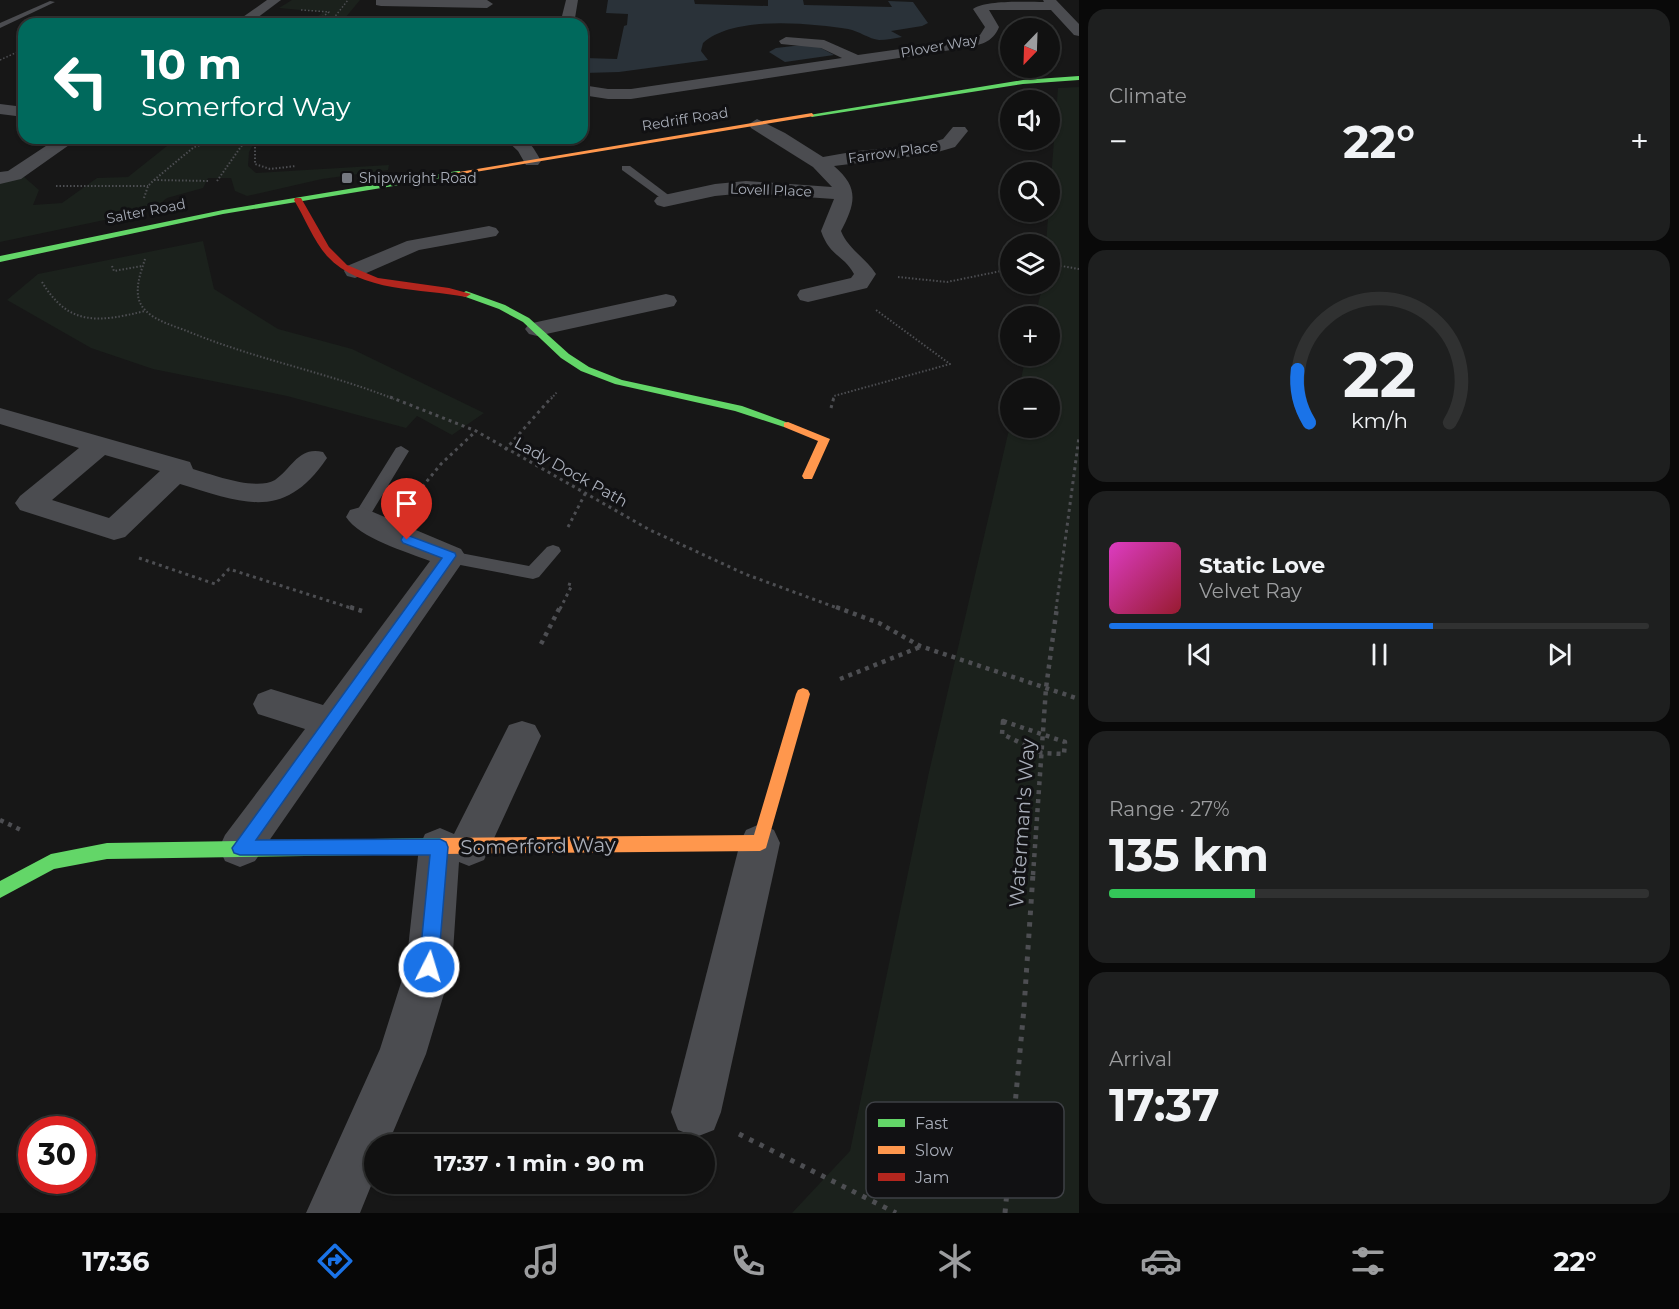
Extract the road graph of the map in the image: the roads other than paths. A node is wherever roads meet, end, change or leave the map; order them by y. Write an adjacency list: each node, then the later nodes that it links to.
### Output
1 (275, 0): 9 (street)
2 (572, 0): 10 (street)
3 (411, 1): 5 (street); 7 (street); 8 (street)
4 (52, 2): 11 (lane)
5 (381, 2)
6 (1052, 3): 12 (street); 14 (street, Plover Way)
7 (486, 6)
8 (401, 17)
9 (249, 18)
10 (568, 18)
11 (0, 26)
12 (1079, 32)
13 (786, 41): 14 (street)
14 (856, 59): 16 (street, Plover Way)
15 (764, 61): 16 (street)
16 (780, 70): 18 (street, Plover Way)
17 (1079, 78): 21 (main road, Redriff Road)
18 (588, 91)
19 (0, 109): 20 (street)
20 (18, 111)
21 (758, 124): 25 (main road, Redriff Road); 26 (street)
22 (959, 131): 26 (street, Farrow Place)
23 (61, 144): 28 (street)
24 (520, 144): 25 (street)
25 (532, 161): 30 (main road, Redriff Road)
26 (820, 164): 29 (street)
27 (626, 168): 31 (lane)
28 (0, 178)
29 (844, 194): 31 (street, Lovell Place); 35 (street)
30 (298, 200): 33 (main road, Salter Road); 34 (main road)
31 (667, 200)
32 (489, 232): 34 (street)
33 (0, 259)
34 (355, 272): 37 (main road)
35 (807, 296)
36 (666, 301): 37 (street)
37 (537, 328): 43 (main road)
38 (0, 416): 39 (street)
39 (100, 445): 42 (street); 42 (street)
40 (401, 451): 44 (lane)
41 (313, 458): 42 (street)
42 (174, 473)
43 (808, 476)
44 (374, 524): 46 (street)
45 (553, 551): 46 (lane)
46 (450, 556): 49 (street)
47 (803, 694): 51 (main road)
48 (271, 704): 49 (street)
49 (331, 722): 53 (street)
50 (522, 736): 52 (street)
51 (760, 843): 52 (main road, Somerford Way); 55 (street)
52 (454, 847): 53 (main road, Somerford Way); 56 (street)
53 (240, 848): 54 (main road, Somerford Way)
54 (0, 890)
55 (696, 1112)
56 (333, 1213)

